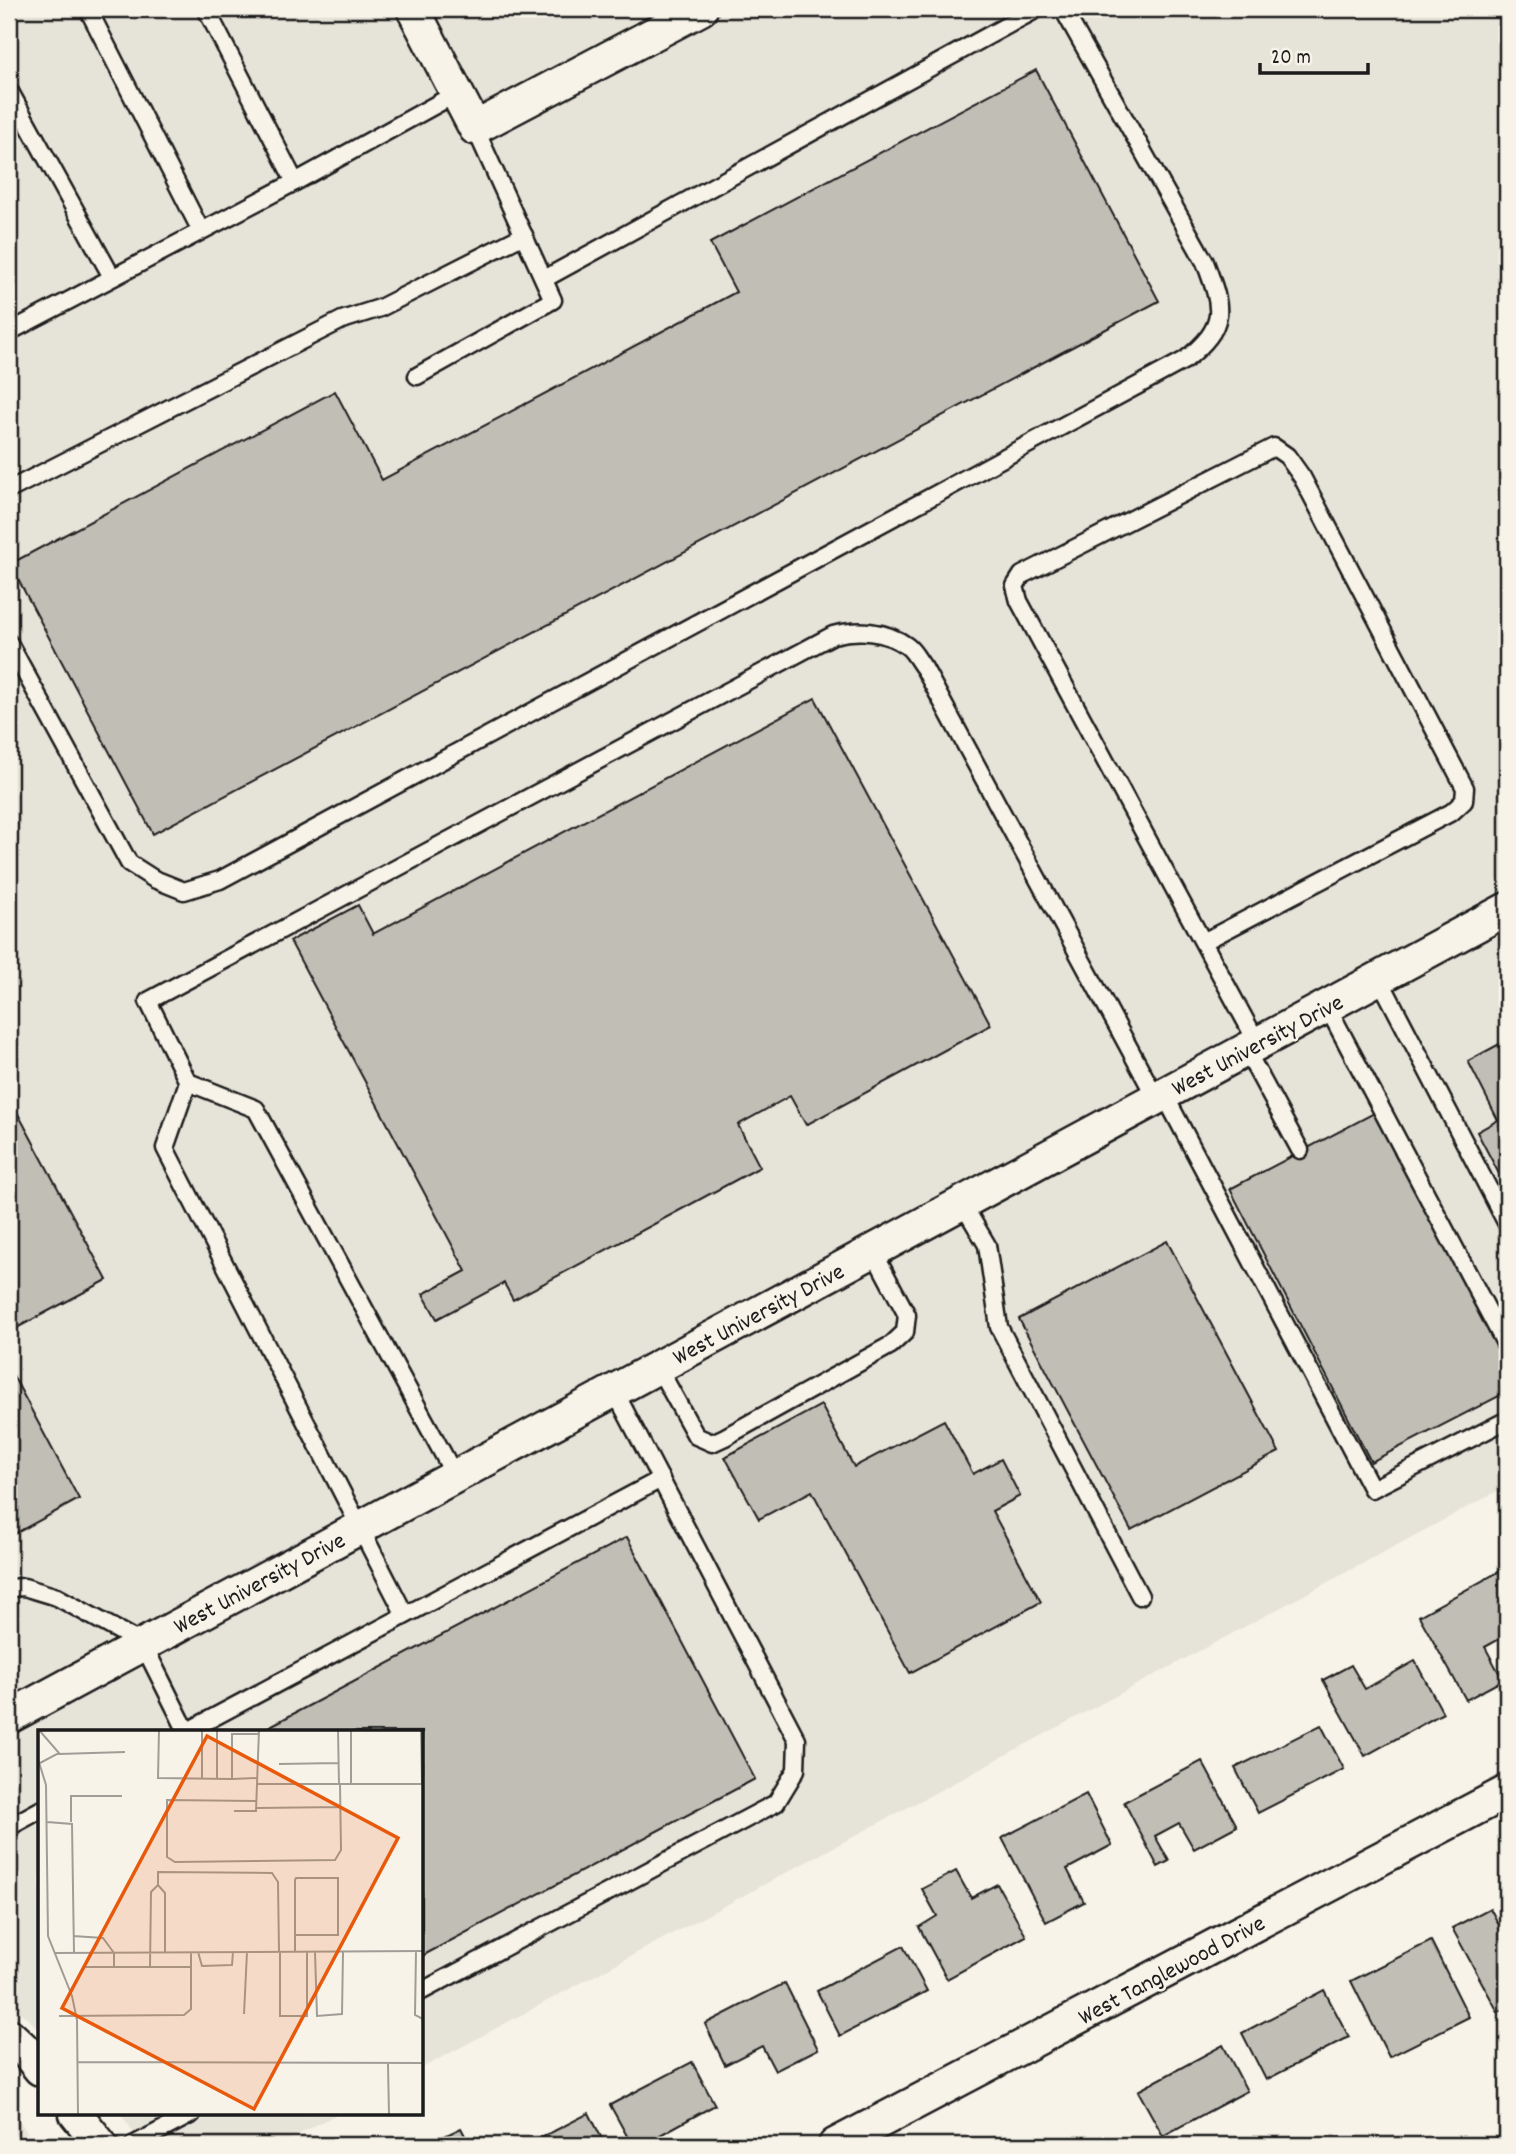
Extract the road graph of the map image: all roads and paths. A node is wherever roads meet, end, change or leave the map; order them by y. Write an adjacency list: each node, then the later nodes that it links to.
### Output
1 (88, 9): 11 (lane)
2 (206, 9): 10 (lane)
3 (413, 9): 8 (street)
4 (701, 9): 9 (street)
5 (1037, 9): 14 (lane)
6 (1063, 9): 18 (lane)
7 (9, 90): 13 (lane)
8 (457, 93): 9 (street); 10 (lane)
9 (475, 128): 12 (lane)
10 (295, 182): 11 (lane)
11 (201, 231): 13 (lane)
12 (524, 235): 14 (lane); 17 (lane)
13 (112, 277): 15 (lane)
14 (544, 279): 16 (lane)
15 (9, 332)
16 (417, 376)
17 (9, 489)
18 (9, 643)
19 (1507, 909): 21 (street, West University Drive)
20 (1203, 942): 20 (lane); 23 (lane)
21 (1379, 978): 22 (street, West University Drive); 28 (lane)
22 (1327, 1006): 23 (street, West University Drive); 30 (lane)
23 (1252, 1047): 25 (street, West University Drive); 26 (lane)
24 (188, 1082): 25 (lane); 34 (lane); 36 (lane)
25 (1160, 1096): 27 (street, West University Drive); 33 (lane)
26 (1300, 1150)
27 (962, 1203): 29 (street, West University Drive); 38 (lane)
28 (1507, 1224)
29 (873, 1251): 31 (street, West University Drive); 31 (lane)
30 (1507, 1347)
31 (658, 1367): 32 (street, West University Drive)
32 (614, 1390): 34 (street, West University Drive); 35 (lane)
33 (1507, 1420)
34 (454, 1476): 36 (street, West University Drive)
35 (661, 1479): 39 (lane); 47 (lane)
36 (361, 1527): 39 (lane); 40 (street, West University Drive)
37 (9, 1588): 40 (lane)
38 (1140, 1596)
39 (405, 1615): 43 (lane)
40 (143, 1644): 41 (street, West University Drive); 42 (lane)
41 (9, 1717)
42 (186, 1730)
43 (191, 1730)
44 (1507, 1792): 54 (street, West Tanglewood Drive)
45 (38, 1811): 46 (lane)
46 (9, 1827)
47 (424, 1991)
48 (9, 2035): 49 (street)
49 (38, 2067)
50 (78, 2116): 52 (street)
51 (188, 2116): 53 (lane)
52 (100, 2145)
53 (132, 2145)
54 (835, 2145)

